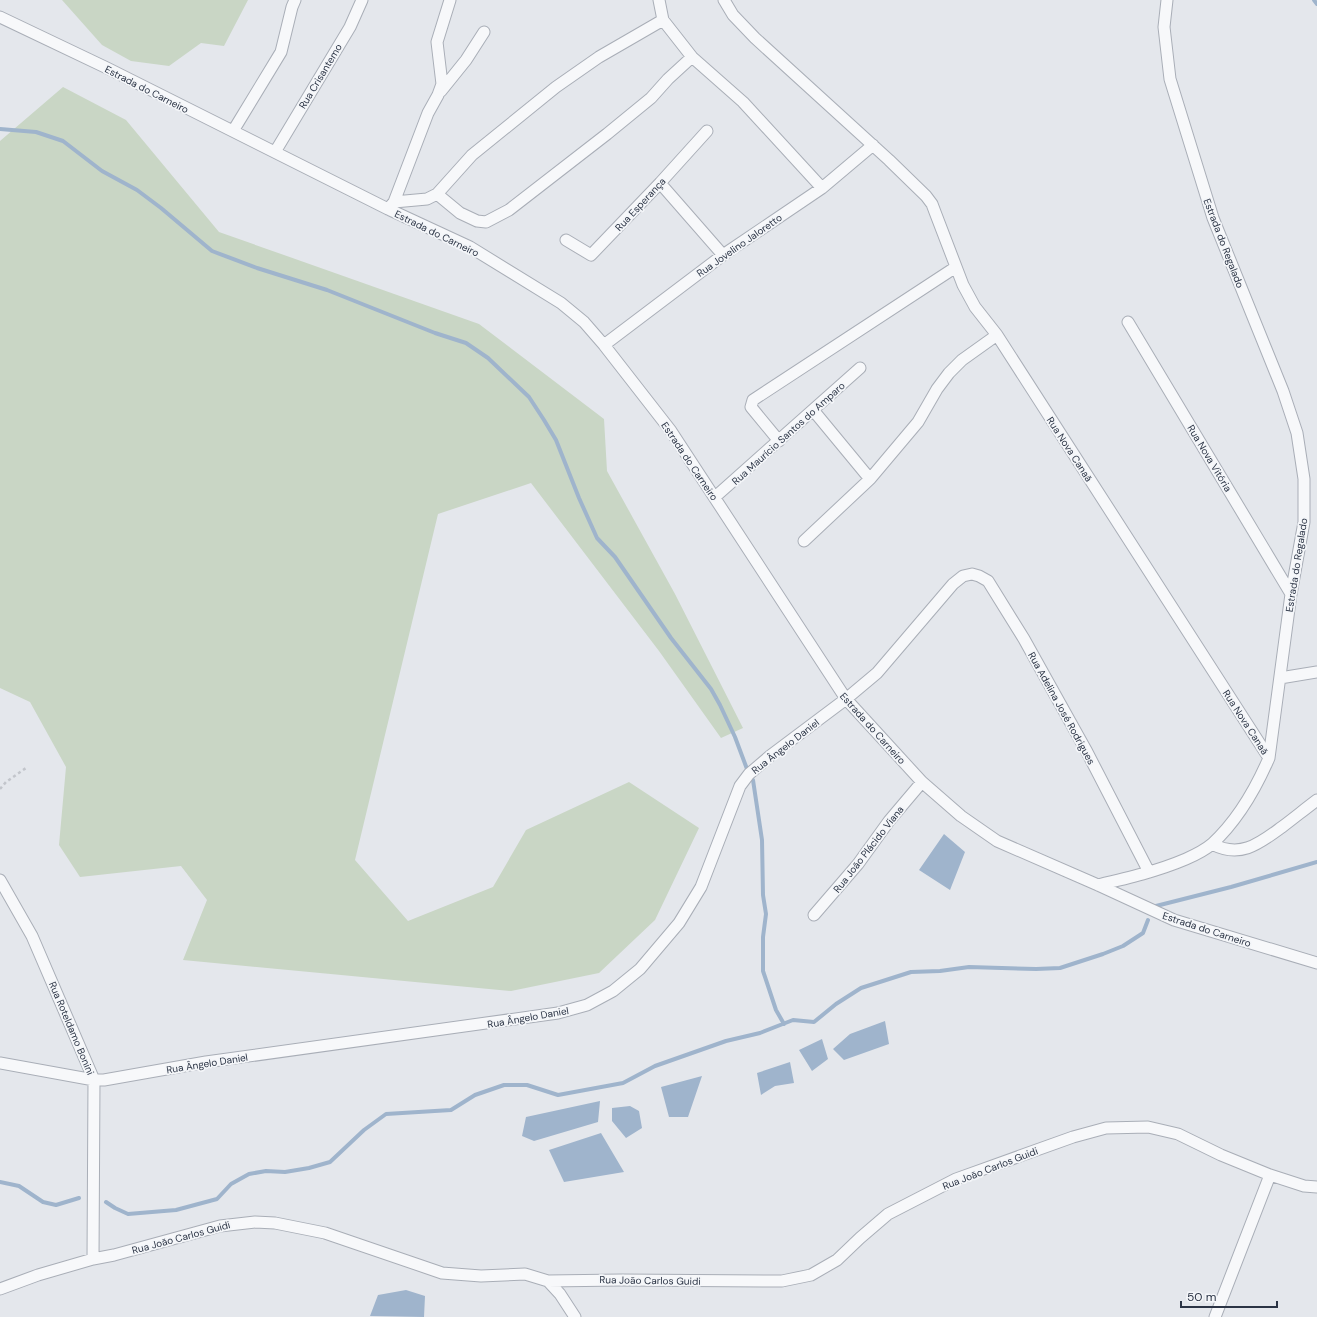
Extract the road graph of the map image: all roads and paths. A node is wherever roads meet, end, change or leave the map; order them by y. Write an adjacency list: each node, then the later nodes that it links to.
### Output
1 (295, 0): 12 (street)
2 (362, 0): 15 (street, Rua Crisantemo)
3 (450, 0): 11 (street)
4 (659, 0): 8 (street)
5 (724, 0): 14 (street, Rua Nova Canaã)
6 (1167, 0): 33 (street, Estrada do Regalado)
7 (0, 17): 12 (street, Estrada do Carneiro)
8 (663, 20): 10 (street); 18 (street)
9 (484, 32): 11 (street)
10 (692, 57): 17 (street); 18 (street)
11 (438, 95): 19 (street)
12 (233, 131): 15 (street, Estrada do Carneiro)
13 (707, 131): 16 (street, Rua Esperança)
14 (873, 145): 17 (street, Rua Jovelino Jaloretto); 22 (street, Rua Nova Canaã)
15 (275, 152): 19 (street, Estrada do Carneiro)
16 (660, 183): 20 (street, Rua Esperança); 21 (street)
17 (822, 188): 21 (street, Rua Jovelino Jaloretto)
18 (437, 194): 19 (street)
19 (391, 205): 25 (street, Estrada do Carneiro)
20 (566, 240)
21 (723, 254): 25 (street, Rua Jovelino Jaloretto)
22 (956, 267): 24 (street, Rua Nova Canaã); 28 (street)
23 (1128, 322): 33 (street, Rua Nova Vitória)
24 (997, 335): 29 (street); 37 (street, Rua Nova Canaã)
25 (604, 345): 30 (street, Estrada do Carneiro)
26 (860, 368): 27 (street, Rua Maurício Santos do Amparo)
27 (813, 410): 28 (street, Rua Maurício Santos do Amparo); 29 (street)
28 (779, 441): 30 (street, Rua Maurício Santos do Amparo)
29 (870, 479): 31 (street)
30 (715, 497): 36 (street, Estrada do Carneiro)
31 (804, 541)
32 (953, 584): 36 (street, Rua Ângelo Daniel); 43 (street, Rua Adelina José Rodrigues)
33 (1291, 594): 35 (street, Estrada do Regalado)
34 (1317, 672): 35 (street)
35 (1280, 678): 37 (street, Estrada do Regalado)
36 (846, 699): 39 (street, Estrada do Carneiro); 49 (street, Rua Ângelo Daniel)
37 (1269, 758): 42 (street, Estrada do Regalado)
38 (26, 768): 40 (path)
39 (922, 782): 45 (street, Estrada do Carneiro); 46 (street, Rua João Plácido Viana)
40 (0, 789)
41 (1317, 800): 42 (street)
42 (1212, 844): 43 (street, Estrada do Regalado)
43 (1149, 872): 45 (street, Estrada do Regalado)
44 (0, 880): 49 (street, Rua Roteldamo Bonini)
45 (1098, 885): 47 (street, Estrada do Carneiro)
46 (814, 915)
47 (1317, 963)
48 (0, 1063): 49 (street, Rua Ângelo Daniel)
49 (94, 1080): 52 (street, Rua Roteldamo Bonini)
50 (1270, 1175): 51 (street, Rua João Carlos Guidi); 53 (street, Rua João Carlos Guidi); 56 (street)
51 (1317, 1187)
52 (93, 1259): 53 (street, Rua João Carlos Guidi); 54 (street, Rua João Carlos Guidi)
53 (548, 1281): 55 (street)
54 (0, 1289)
55 (575, 1317)
56 (1215, 1317)

